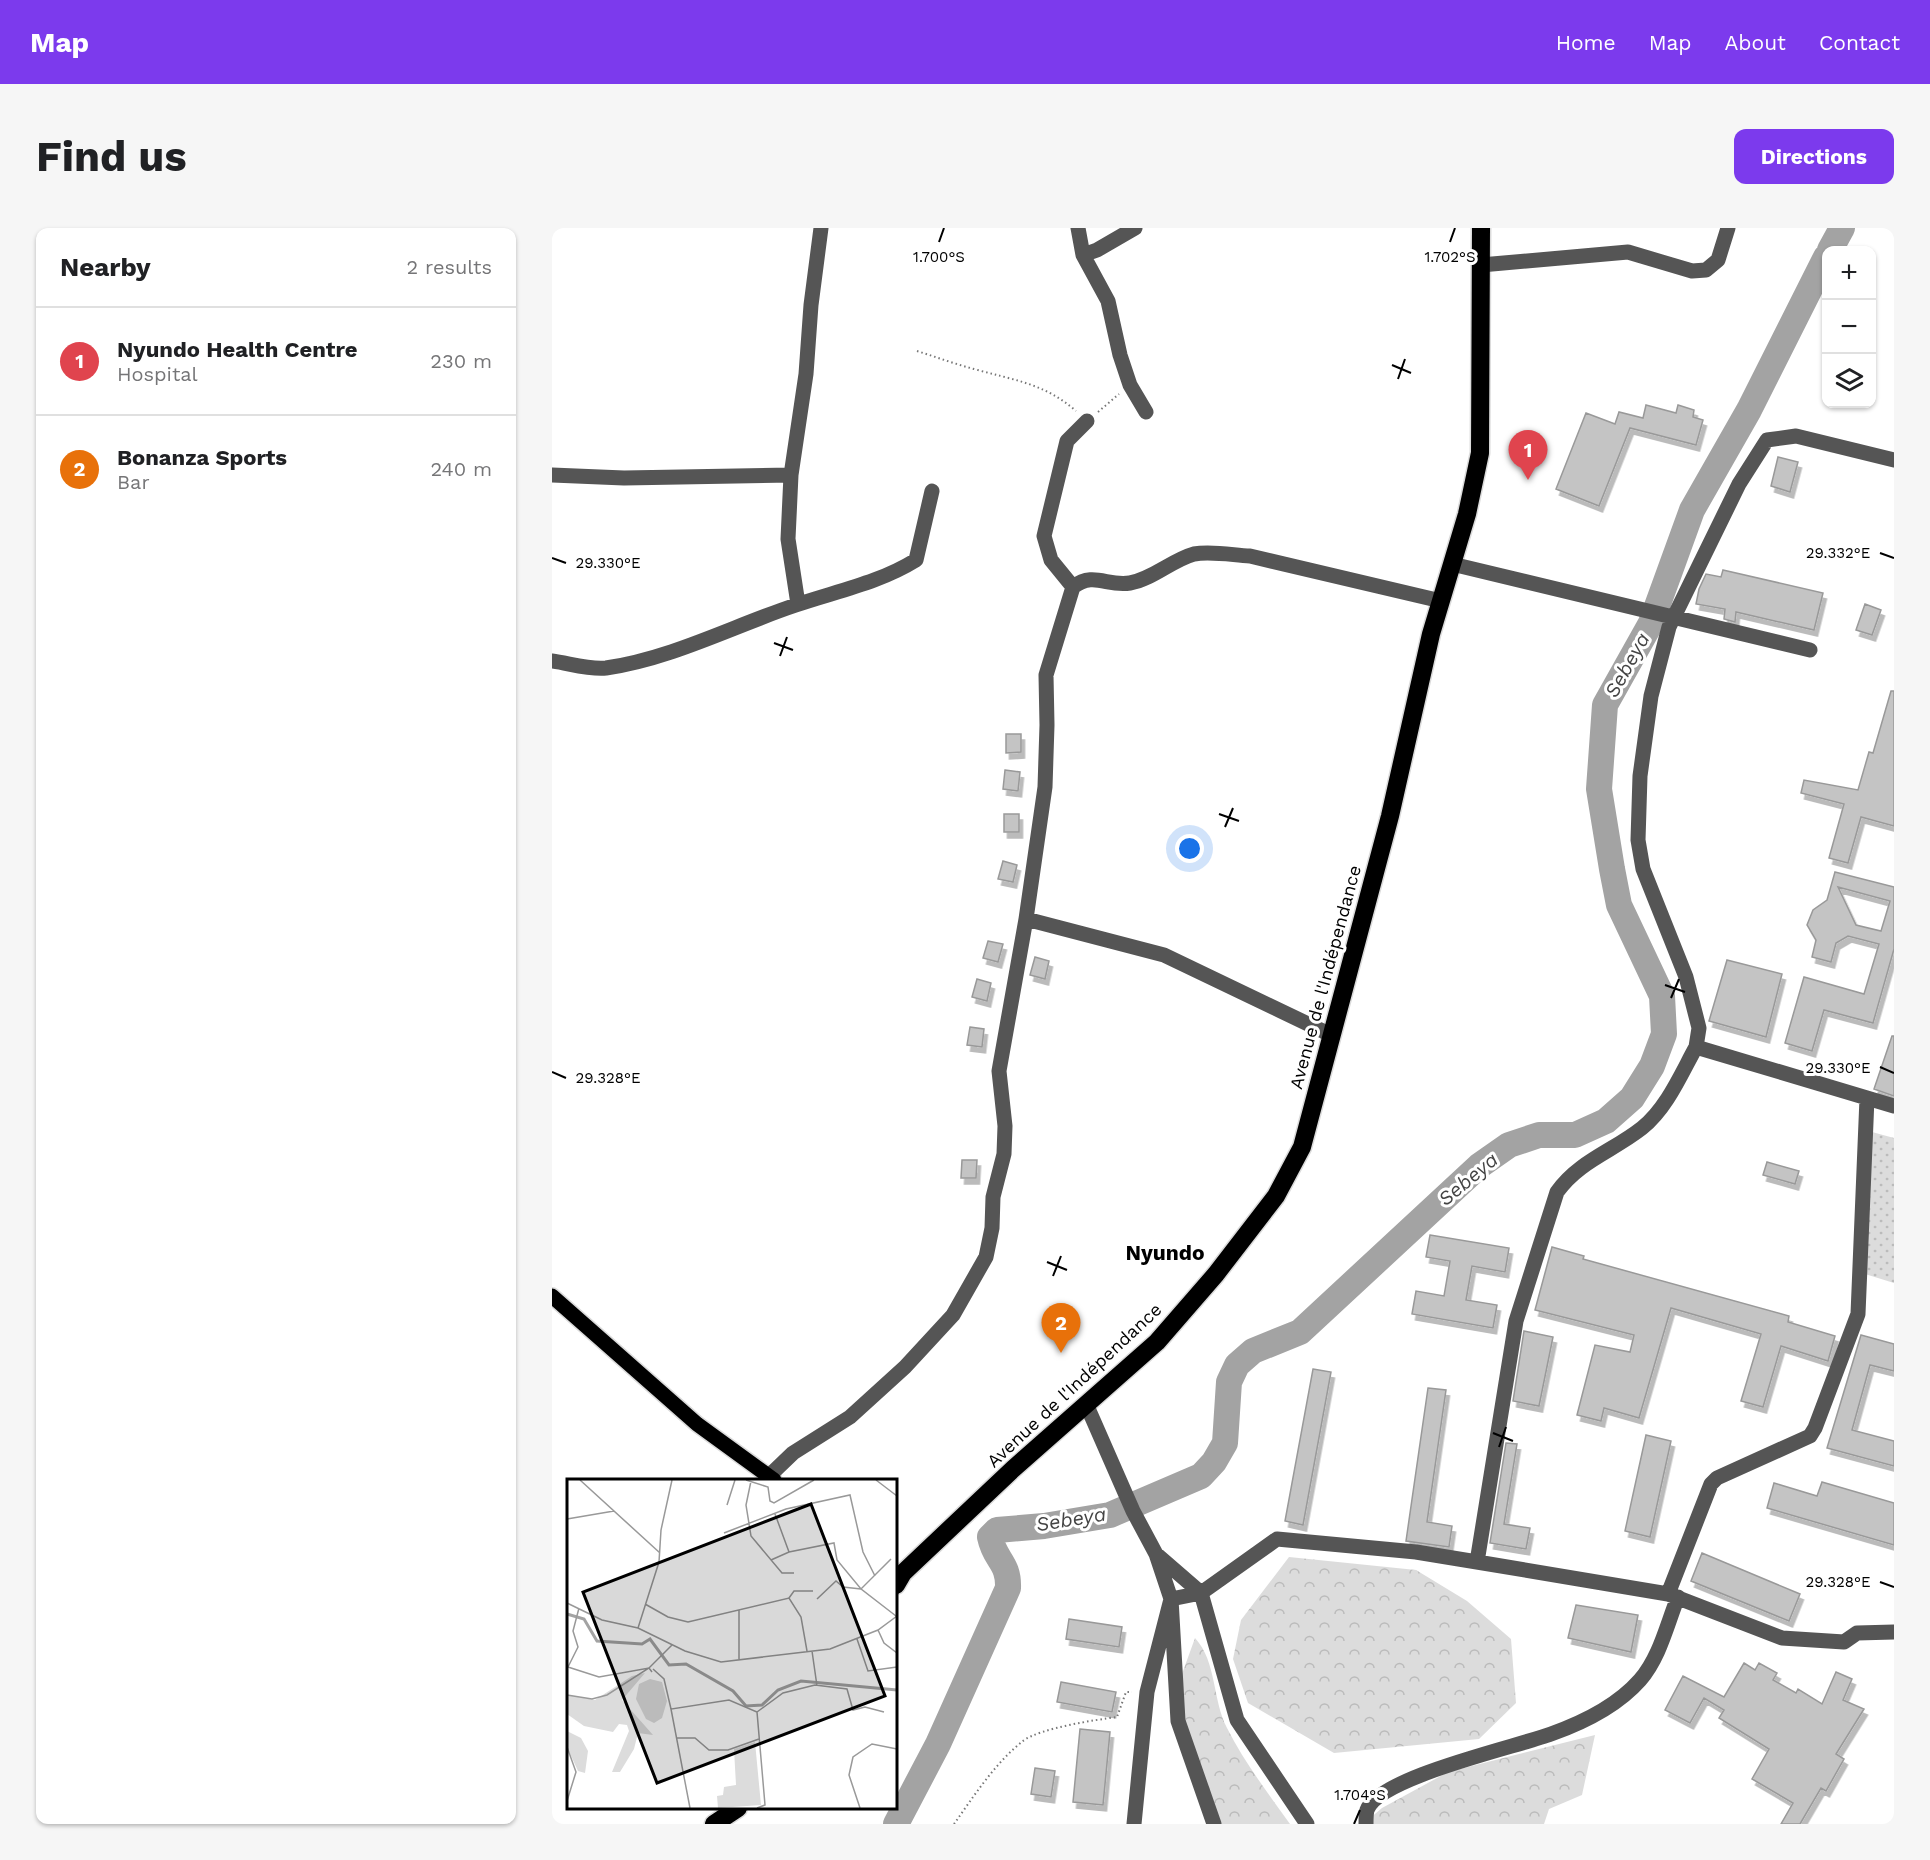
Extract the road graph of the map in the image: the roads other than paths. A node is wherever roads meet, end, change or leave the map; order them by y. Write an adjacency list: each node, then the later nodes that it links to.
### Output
1 (821, 228): 12 (street)
2 (1078, 228): 6 (street)
3 (1135, 228): 6 (street)
4 (1481, 228): 7 (highway, Avenue de l'Indépendance)
5 (1728, 228): 7 (street)
6 (1083, 255): 8 (street)
7 (1481, 265): 14 (highway, Avenue de l'Indépendance)
8 (1146, 412)
9 (1087, 421): 15 (street)
10 (1894, 460): 18 (street)
11 (552, 475): 12 (street)
12 (791, 475): 17 (street)
13 (932, 491): 17 (street)
14 (1452, 564): 16 (highway, Avenue de l'Indépendance); 18 (street)
15 (1074, 587): 16 (street); 21 (street)
16 (1441, 601): 22 (highway, Avenue de l'Indépendance)
17 (798, 604): 20 (street)
18 (1660, 614): 19 (street); 23 (street)
19 (1810, 650)
20 (552, 661)
21 (1026, 919): 22 (street); 28 (street)
22 (1331, 1035): 27 (highway, Avenue de l'Indépendance)
23 (1696, 1047): 24 (street); 30 (street)
24 (1867, 1098): 25 (street); 33 (street)
25 (1894, 1106)
26 (552, 1296): 28 (main road)
27 (1087, 1406): 29 (street); 31 (highway, Avenue de l'Indépendance)
28 (771, 1479)
29 (1156, 1554): 32 (street); 34 (street)
30 (1477, 1562): 32 (street); 33 (street)
31 (898, 1575)
32 (1201, 1593): 34 (street); 40 (street)
33 (1673, 1595): 35 (street); 41 (street)
34 (1171, 1599): 38 (street); 39 (street)
35 (1894, 1632)
36 (736, 1809): 37 (highway)
37 (714, 1824)
38 (1134, 1824)
39 (1214, 1824)
40 (1307, 1824)
41 (1366, 1824)

